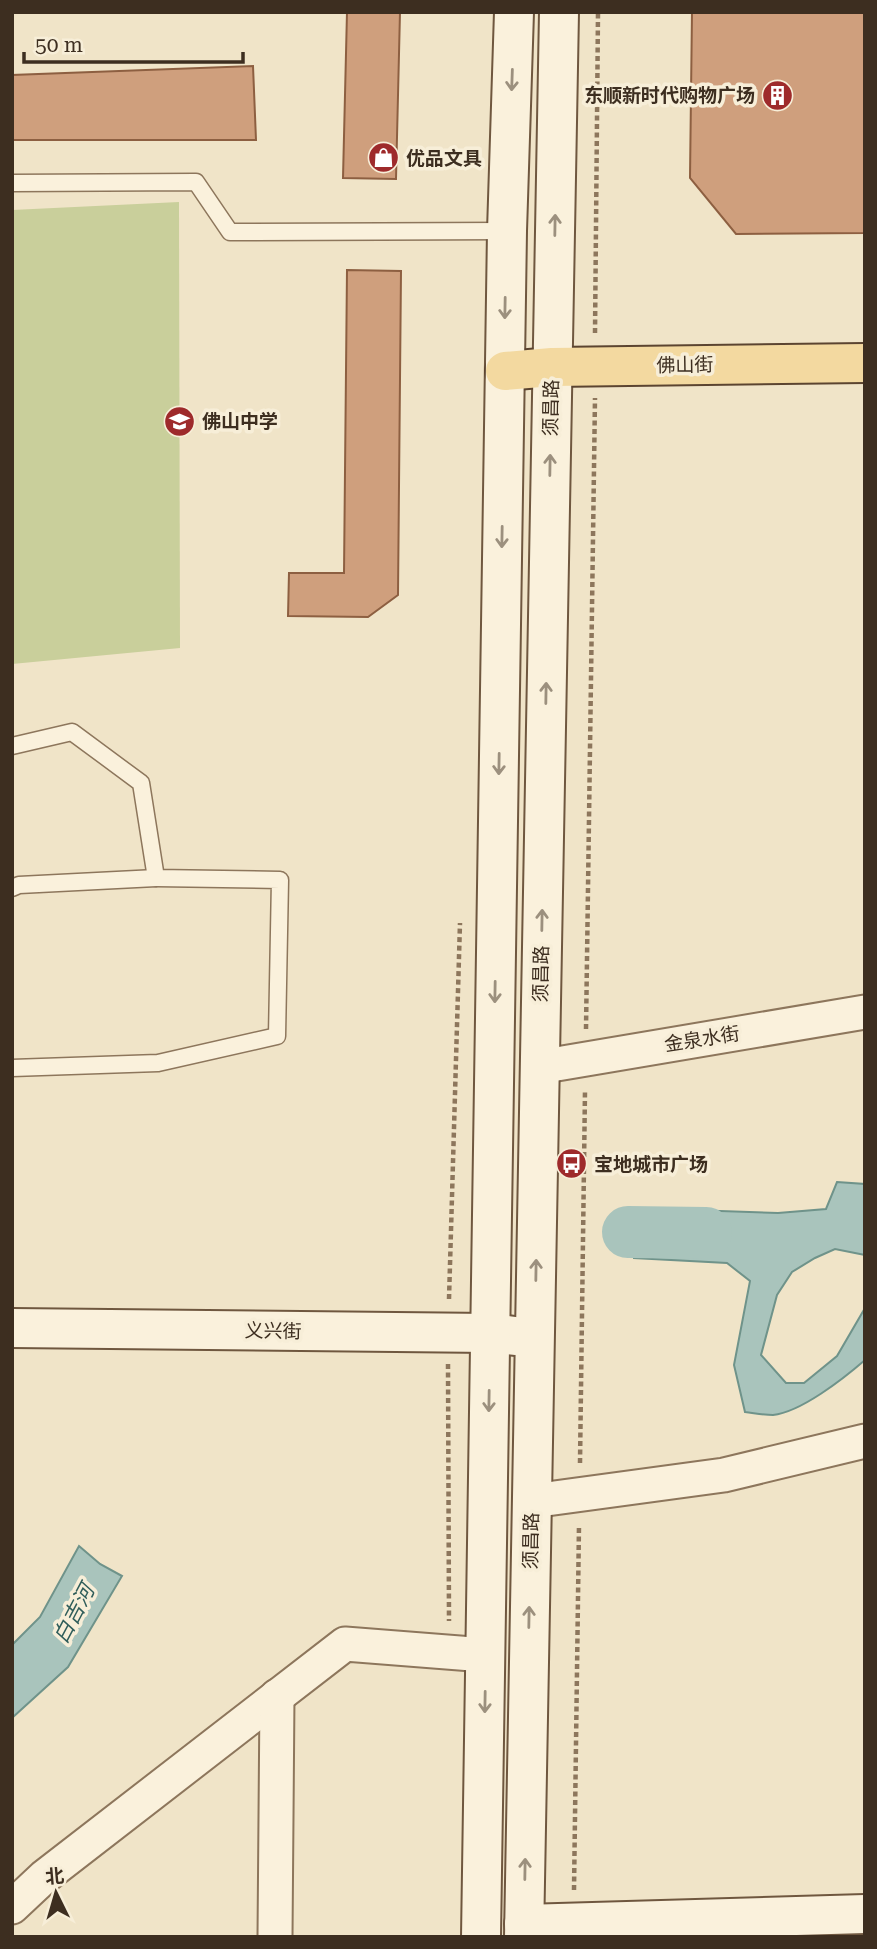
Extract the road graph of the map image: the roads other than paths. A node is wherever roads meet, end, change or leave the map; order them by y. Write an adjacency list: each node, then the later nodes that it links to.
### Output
1 (514, 12): 4 (main road, one-way to 4)
2 (559, 12): 6 (main road, 须昌路, one-way to 2)
3 (12, 183): 4 (lane)
4 (507, 232): 7 (main road, one-way to 7)
5 (865, 363): 6 (main road, 佛山街)
6 (552, 367): 7 (main road, 佛山街); 12 (main road, 须昌路, one-way to 6)
7 (505, 371): 15 (main road, one-way to 15)
8 (12, 746): 9 (lane)
9 (156, 878): 10 (lane); 13 (lane)
10 (12, 888)
11 (865, 1012): 12 (street, 金泉水街)
12 (539, 1067): 16 (main road, 须昌路, one-way to 12)
13 (12, 1068)
14 (12, 1328): 15 (main road, 义兴街)
15 (490, 1333): 16 (main road, 义兴街); 19 (main road, one-way to 19)
16 (534, 1338): 18 (main road, 须昌路)
17 (865, 1441): 18 (street)
18 (531, 1501): 23 (main road, 须昌路, one-way to 18)
19 (485, 1655): 20 (street); 25 (main road, one-way to 25)
20 (277, 1696): 21 (street); 24 (street)
21 (12, 1907)
22 (865, 1914): 23 (main road)
23 (524, 1930)
24 (275, 1937)
25 (481, 1937)

